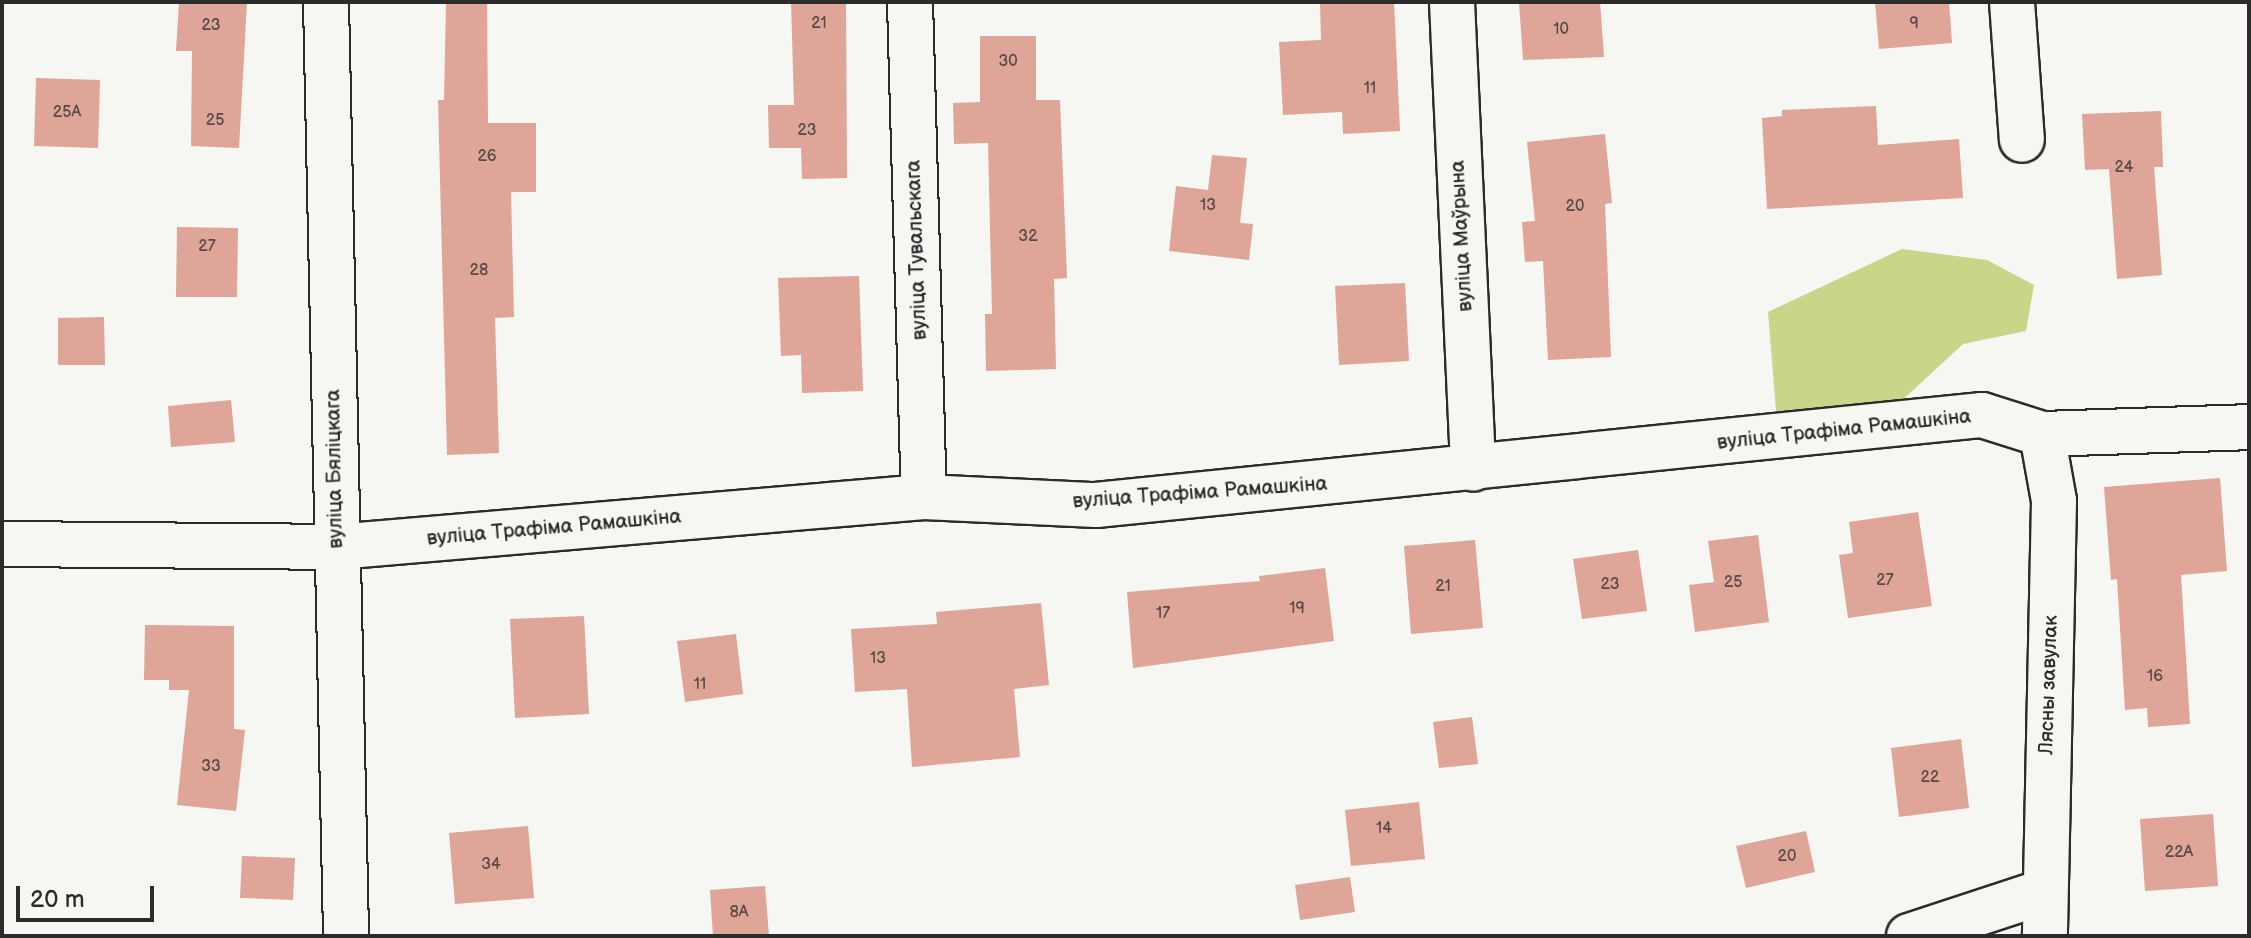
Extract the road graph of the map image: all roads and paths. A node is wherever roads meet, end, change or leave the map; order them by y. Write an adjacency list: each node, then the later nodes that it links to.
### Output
1 (326, 2): 11 (street, вуліца Бяліцкага)
2 (910, 2): 9 (street, вуліца Тувальскага)
3 (1452, 2): 8 (street, вуліца Маўрына)
4 (2012, 2): 5 (street)
5 (2022, 140)
6 (2249, 427): 7 (street, вуліца Трафіма Рамашкіна)
7 (2042, 434): 8 (street, вуліца Трафіма Рамашкіна); 12 (street, Лясны завулак)
8 (1473, 469): 9 (street, вуліца Трафіма Рамашкіна)
9 (924, 497): 11 (street, вуліца Трафіма Рамашкіна)
10 (2, 544): 11 (street, вуліца Трафіма Рамашкіна)
11 (336, 547): 13 (street, вуліца Бяліцкага)
12 (2043, 892): 14 (street); 15 (street, Лясны завулак)
13 (346, 936)
14 (1909, 936)
15 (2045, 936)

